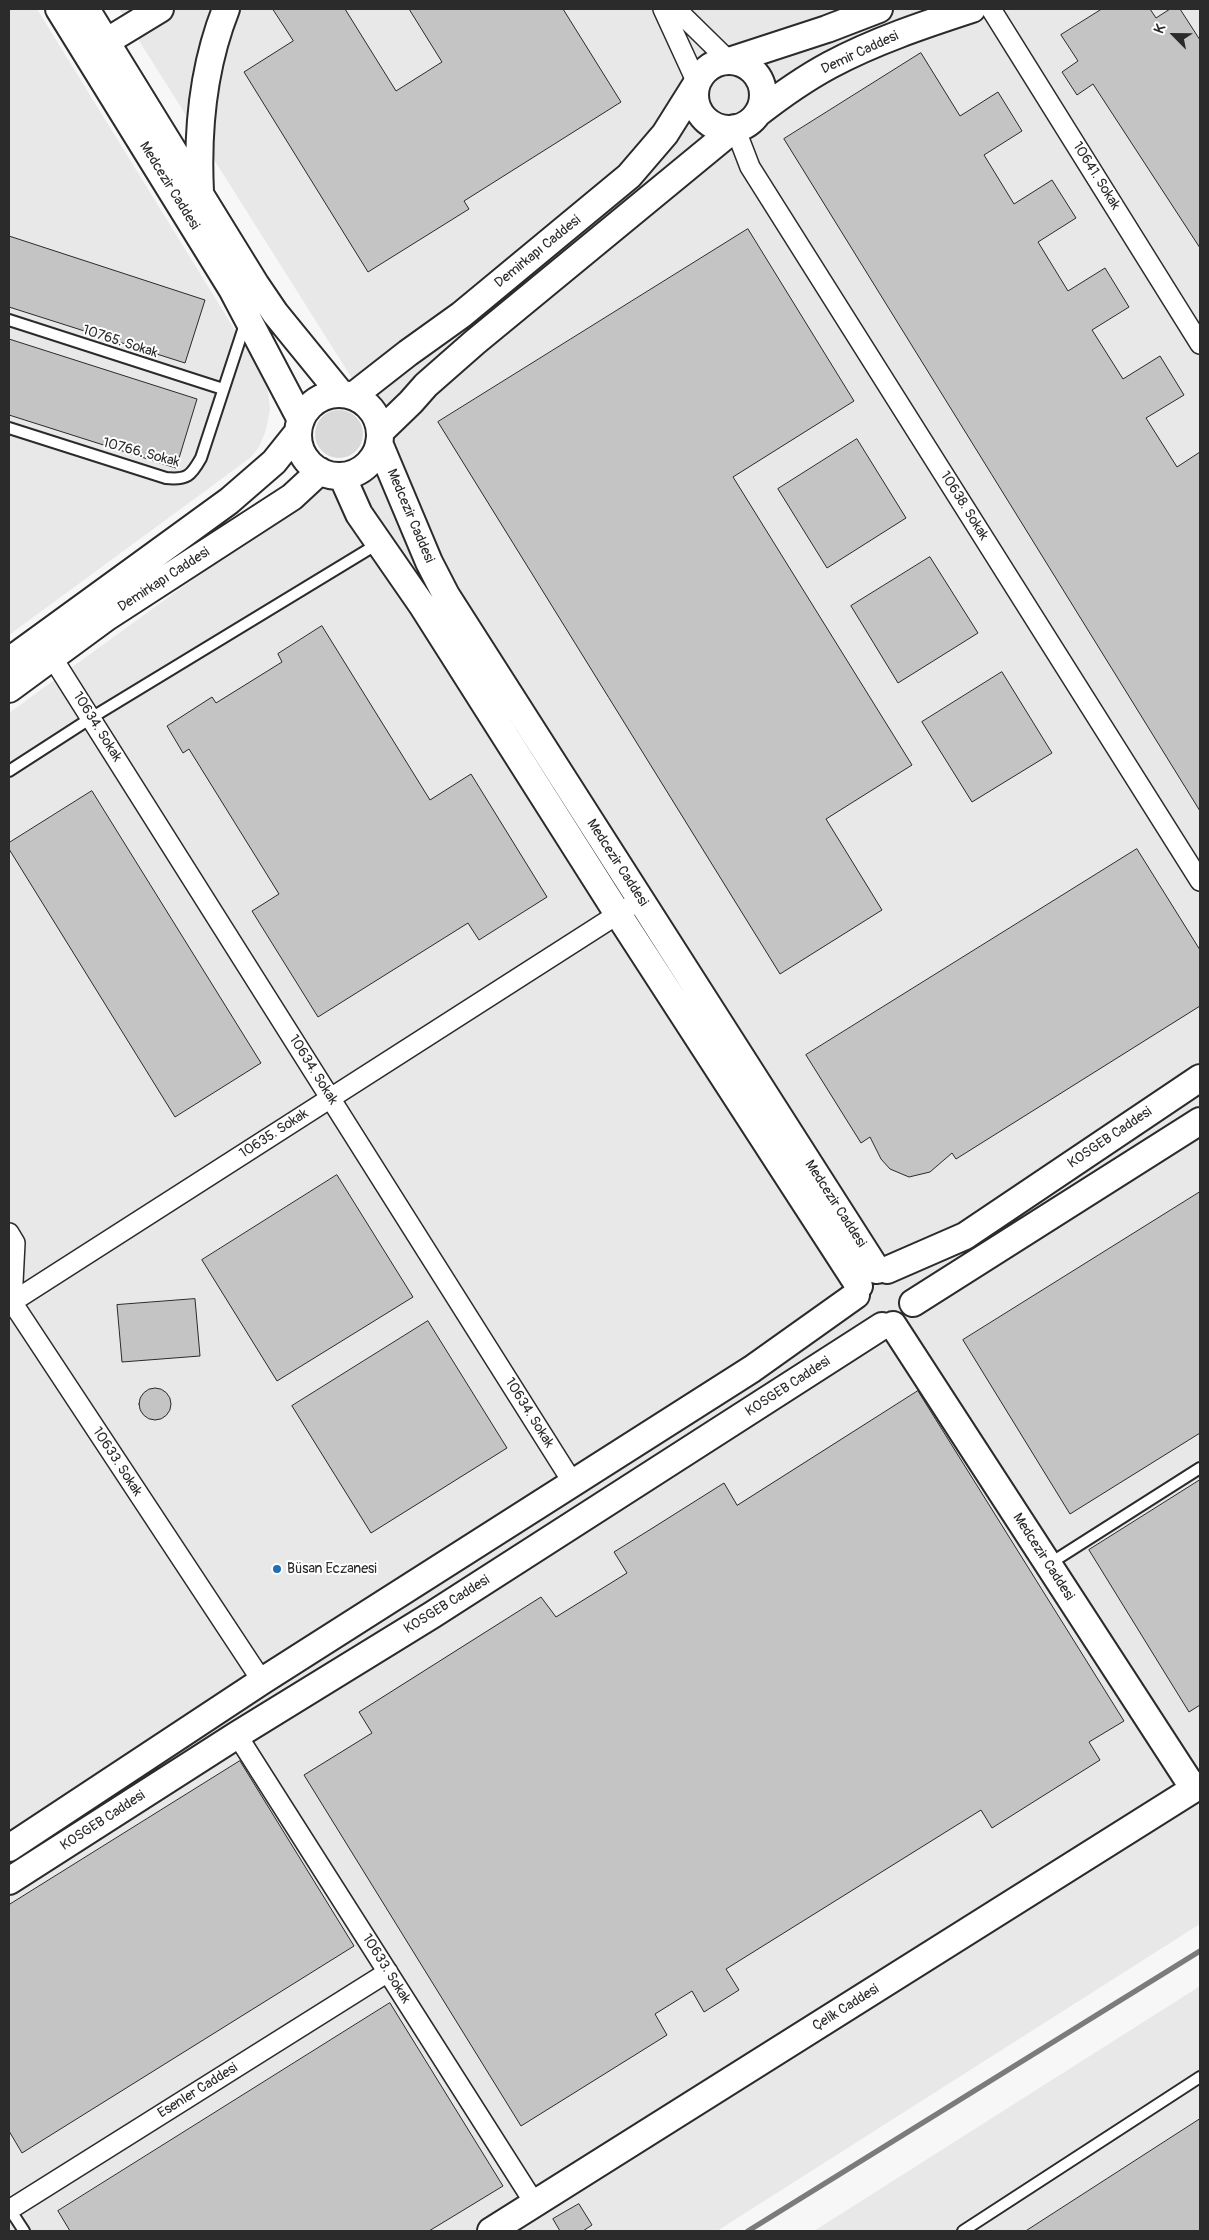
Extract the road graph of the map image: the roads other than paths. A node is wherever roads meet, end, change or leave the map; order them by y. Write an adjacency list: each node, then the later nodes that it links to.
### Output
1 (59, 9): 10 (street, Medcezir Caddesi)
2 (86, 9): 10 (street, Medcezir Caddesi)
3 (160, 9): 10 (street)
4 (226, 9): 15 (street)
5 (663, 9): 12 (street)
6 (676, 9): 11 (street)
7 (879, 9): 11 (street)
8 (972, 9): 13 (street, Demir Caddesi)
9 (991, 9): 18 (street, 10641. Sokak)
10 (96, 48): 15 (street, Medcezir Caddesi); 16 (street, Medcezir Caddesi)
11 (729, 61): 12 (street); 13 (street)
12 (697, 82): 14 (street); 20 (street, Demirkapı Caddesi)
13 (757, 114): 14 (street)
14 (735, 128): 23 (street, Demirkapı Caddesi); 31 (street, 10638. Sokak)
15 (201, 195): 20 (street, Medcezir Caddesi)
16 (248, 317): 19 (lane, 10766. Sokak); 21 (street, Medcezir Caddesi)
17 (9, 320): 19 (lane, 10765. Sokak)
18 (1200, 344)
19 (223, 389): 22 (lane, 10766. Sokak)
20 (347, 395): 21 (street); 23 (street)
21 (300, 426): 24 (street); 27 (street, Demirkapı Caddesi)
22 (9, 428)
23 (380, 438): 24 (street); 32 (street, Medcezir Caddesi)
24 (331, 474): 25 (street, Medcezir Caddesi); 26 (street, Demirkapı Caddesi)
25 (380, 543): 29 (lane); 33 (street, Medcezir Caddesi)
26 (52, 657): 28 (street, Demirkapı Caddesi); 29 (street, 10634. Sokak)
27 (9, 661)
28 (9, 689)
29 (91, 718): 30 (lane); 35 (street, 10634. Sokak)
30 (9, 772)
31 (1200, 881)
32 (641, 899): 33 (street, 10635. Sokak); 38 (street, Medcezir Caddesi)
33 (618, 914): 35 (street, 10635. Sokak); 38 (street, Medcezir Caddesi)
34 (1200, 1078): 38 (street, KOSGEB Caddesi)
35 (331, 1098): 39 (street, 10635. Sokak); 43 (street, 10634. Sokak)
36 (1200, 1121): 40 (street)
37 (9, 1233): 39 (street)
38 (870, 1280): 40 (street); 41 (street); 43 (street, KOSGEB Caddesi)
39 (10, 1303): 45 (street, 10633. Sokak)
40 (913, 1303): 41 (street)
41 (888, 1326): 44 (street, Medcezir Caddesi); 46 (street, KOSGEB Caddesi)
42 (1200, 1468): 44 (lane)
43 (574, 1483): 45 (street, KOSGEB Caddesi)
44 (1048, 1564): 47 (street, Medcezir Caddesi)
45 (262, 1681): 48 (street, KOSGEB Caddesi)
46 (237, 1735): 49 (street, KOSGEB Caddesi); 50 (street, 10633. Sokak)
47 (1197, 1787): 52 (street, Çelik Caddesi)
48 (9, 1848)
49 (9, 1881)
50 (388, 1972): 52 (street, 10633. Sokak); 53 (street, Esenler Caddesi)
51 (1200, 2077): 56 (lane)
52 (535, 2204): 55 (street, Çelik Caddesi)
53 (9, 2209): 54 (lane)
54 (24, 2231)
55 (491, 2231)
56 (963, 2231)

